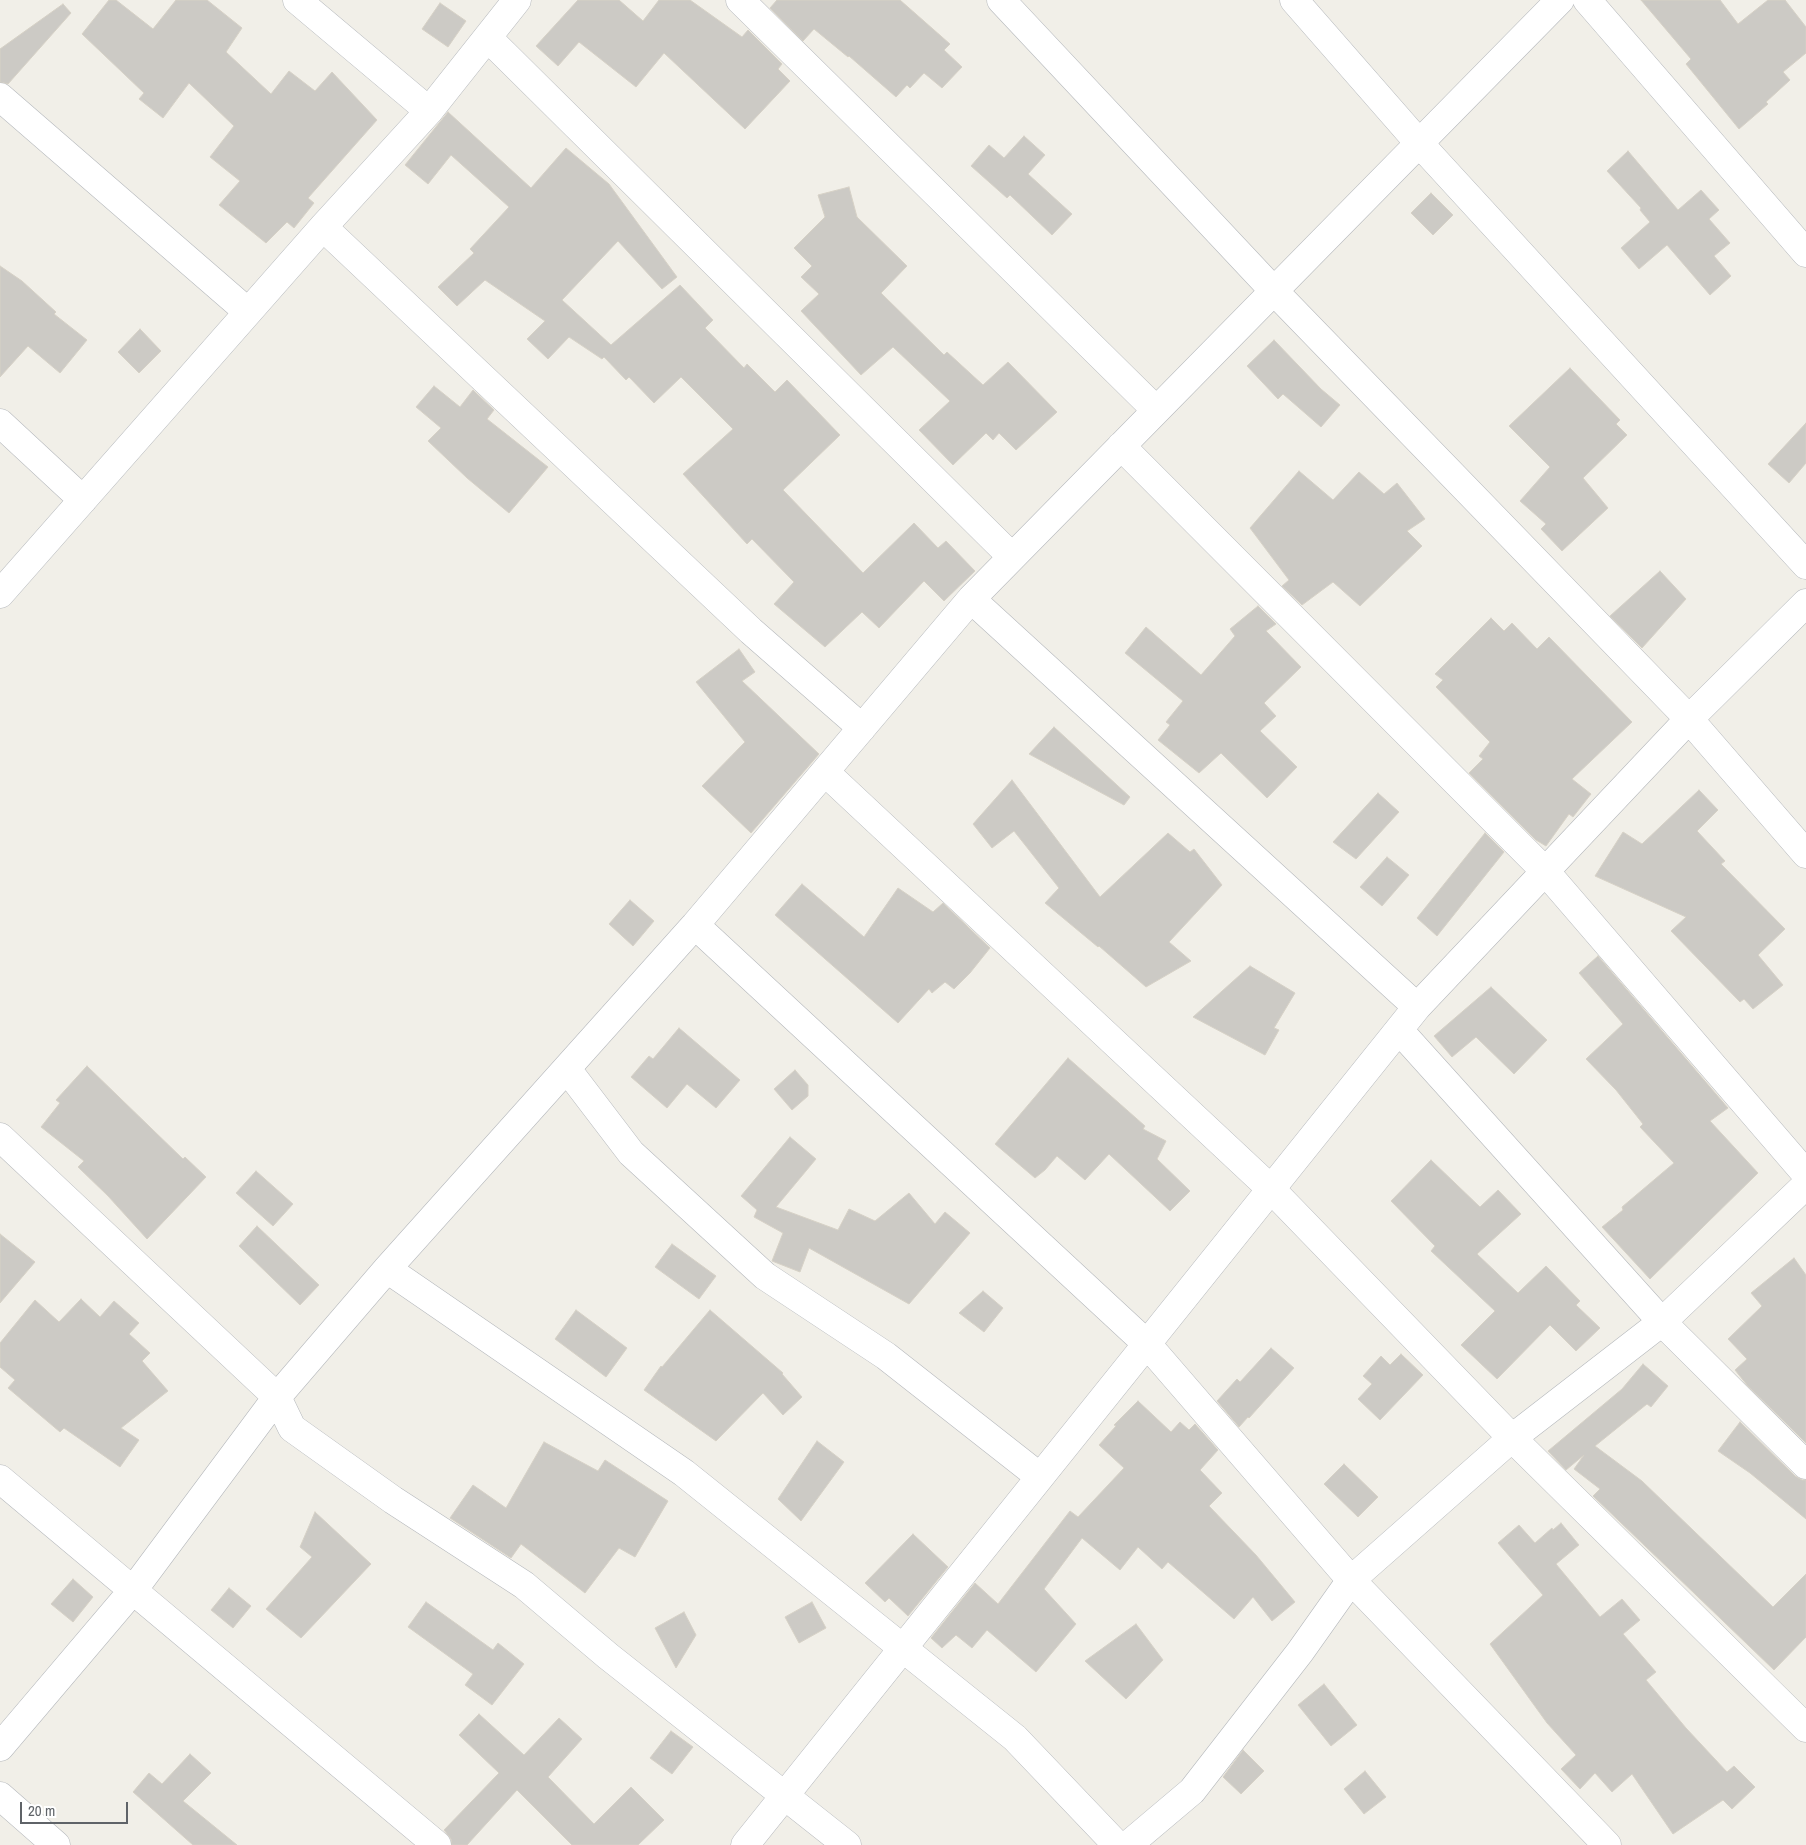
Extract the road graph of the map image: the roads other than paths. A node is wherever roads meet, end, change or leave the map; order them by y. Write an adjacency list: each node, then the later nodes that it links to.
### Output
1 (297, 0): 10 (street)
2 (517, 0): 8 (street)
3 (740, 0): 16 (street)
4 (1000, 0): 14 (street)
5 (1294, 0): 11 (street)
6 (1560, 0): 11 (street)
7 (1587, 0): 13 (street)
8 (488, 38): 10 (street); 20 (street)
9 (0, 97): 15 (street)
10 (428, 111): 12 (street)
11 (1419, 143): 14 (street); 21 (street)
12 (323, 226): 15 (street); 26 (street)
13 (1806, 253)
14 (1274, 291): 16 (street); 25 (street)
15 (248, 312): 19 (street)
16 (1156, 410): 18 (street)
17 (0, 423): 19 (street)
18 (1121, 446): 20 (street); 29 (street)
19 (83, 500): 22 (street)
20 (1012, 557): 23 (street)
21 (1806, 565)
22 (0, 594)
23 (971, 599): 26 (street); 31 (street)
24 (1806, 603): 25 (street)
25 (1689, 719): 28 (street); 29 (street)
26 (862, 728): 27 (street)
27 (825, 772): 30 (street); 37 (street)
28 (1806, 854)
29 (1545, 871): 31 (street); 35 (street)
30 (695, 925): 33 (street); 40 (street)
31 (1417, 1007): 32 (street)
32 (1399, 1030): 37 (street); 39 (street)
33 (567, 1069): 38 (street); 44 (street)
34 (0, 1137): 41 (street)
35 (1806, 1174)
36 (1806, 1185): 39 (street)
37 (1271, 1189): 40 (street); 42 (street)
38 (387, 1269): 41 (street); 48 (street)
39 (1662, 1322): 42 (street); 43 (street)
40 (1147, 1344): 44 (street); 46 (street)
41 (277, 1397): 47 (street); 52 (street)
42 (1512, 1438): 46 (street); 49 (street)
43 (1806, 1465)
44 (1040, 1477): 48 (street)
45 (0, 1479): 47 (street)
46 (1350, 1580): 58 (street); 59 (street)
47 (134, 1589): 50 (street); 54 (street)
48 (902, 1649): 52 (street); 57 (street)
49 (1806, 1728)
50 (0, 1747)
51 (0, 1796): 53 (street)
52 (784, 1796): 55 (street); 56 (street)
53 (56, 1845)
54 (437, 1845)
55 (745, 1845)
56 (847, 1845)
57 (1117, 1845)
58 (1128, 1845)
59 (1607, 1845)

